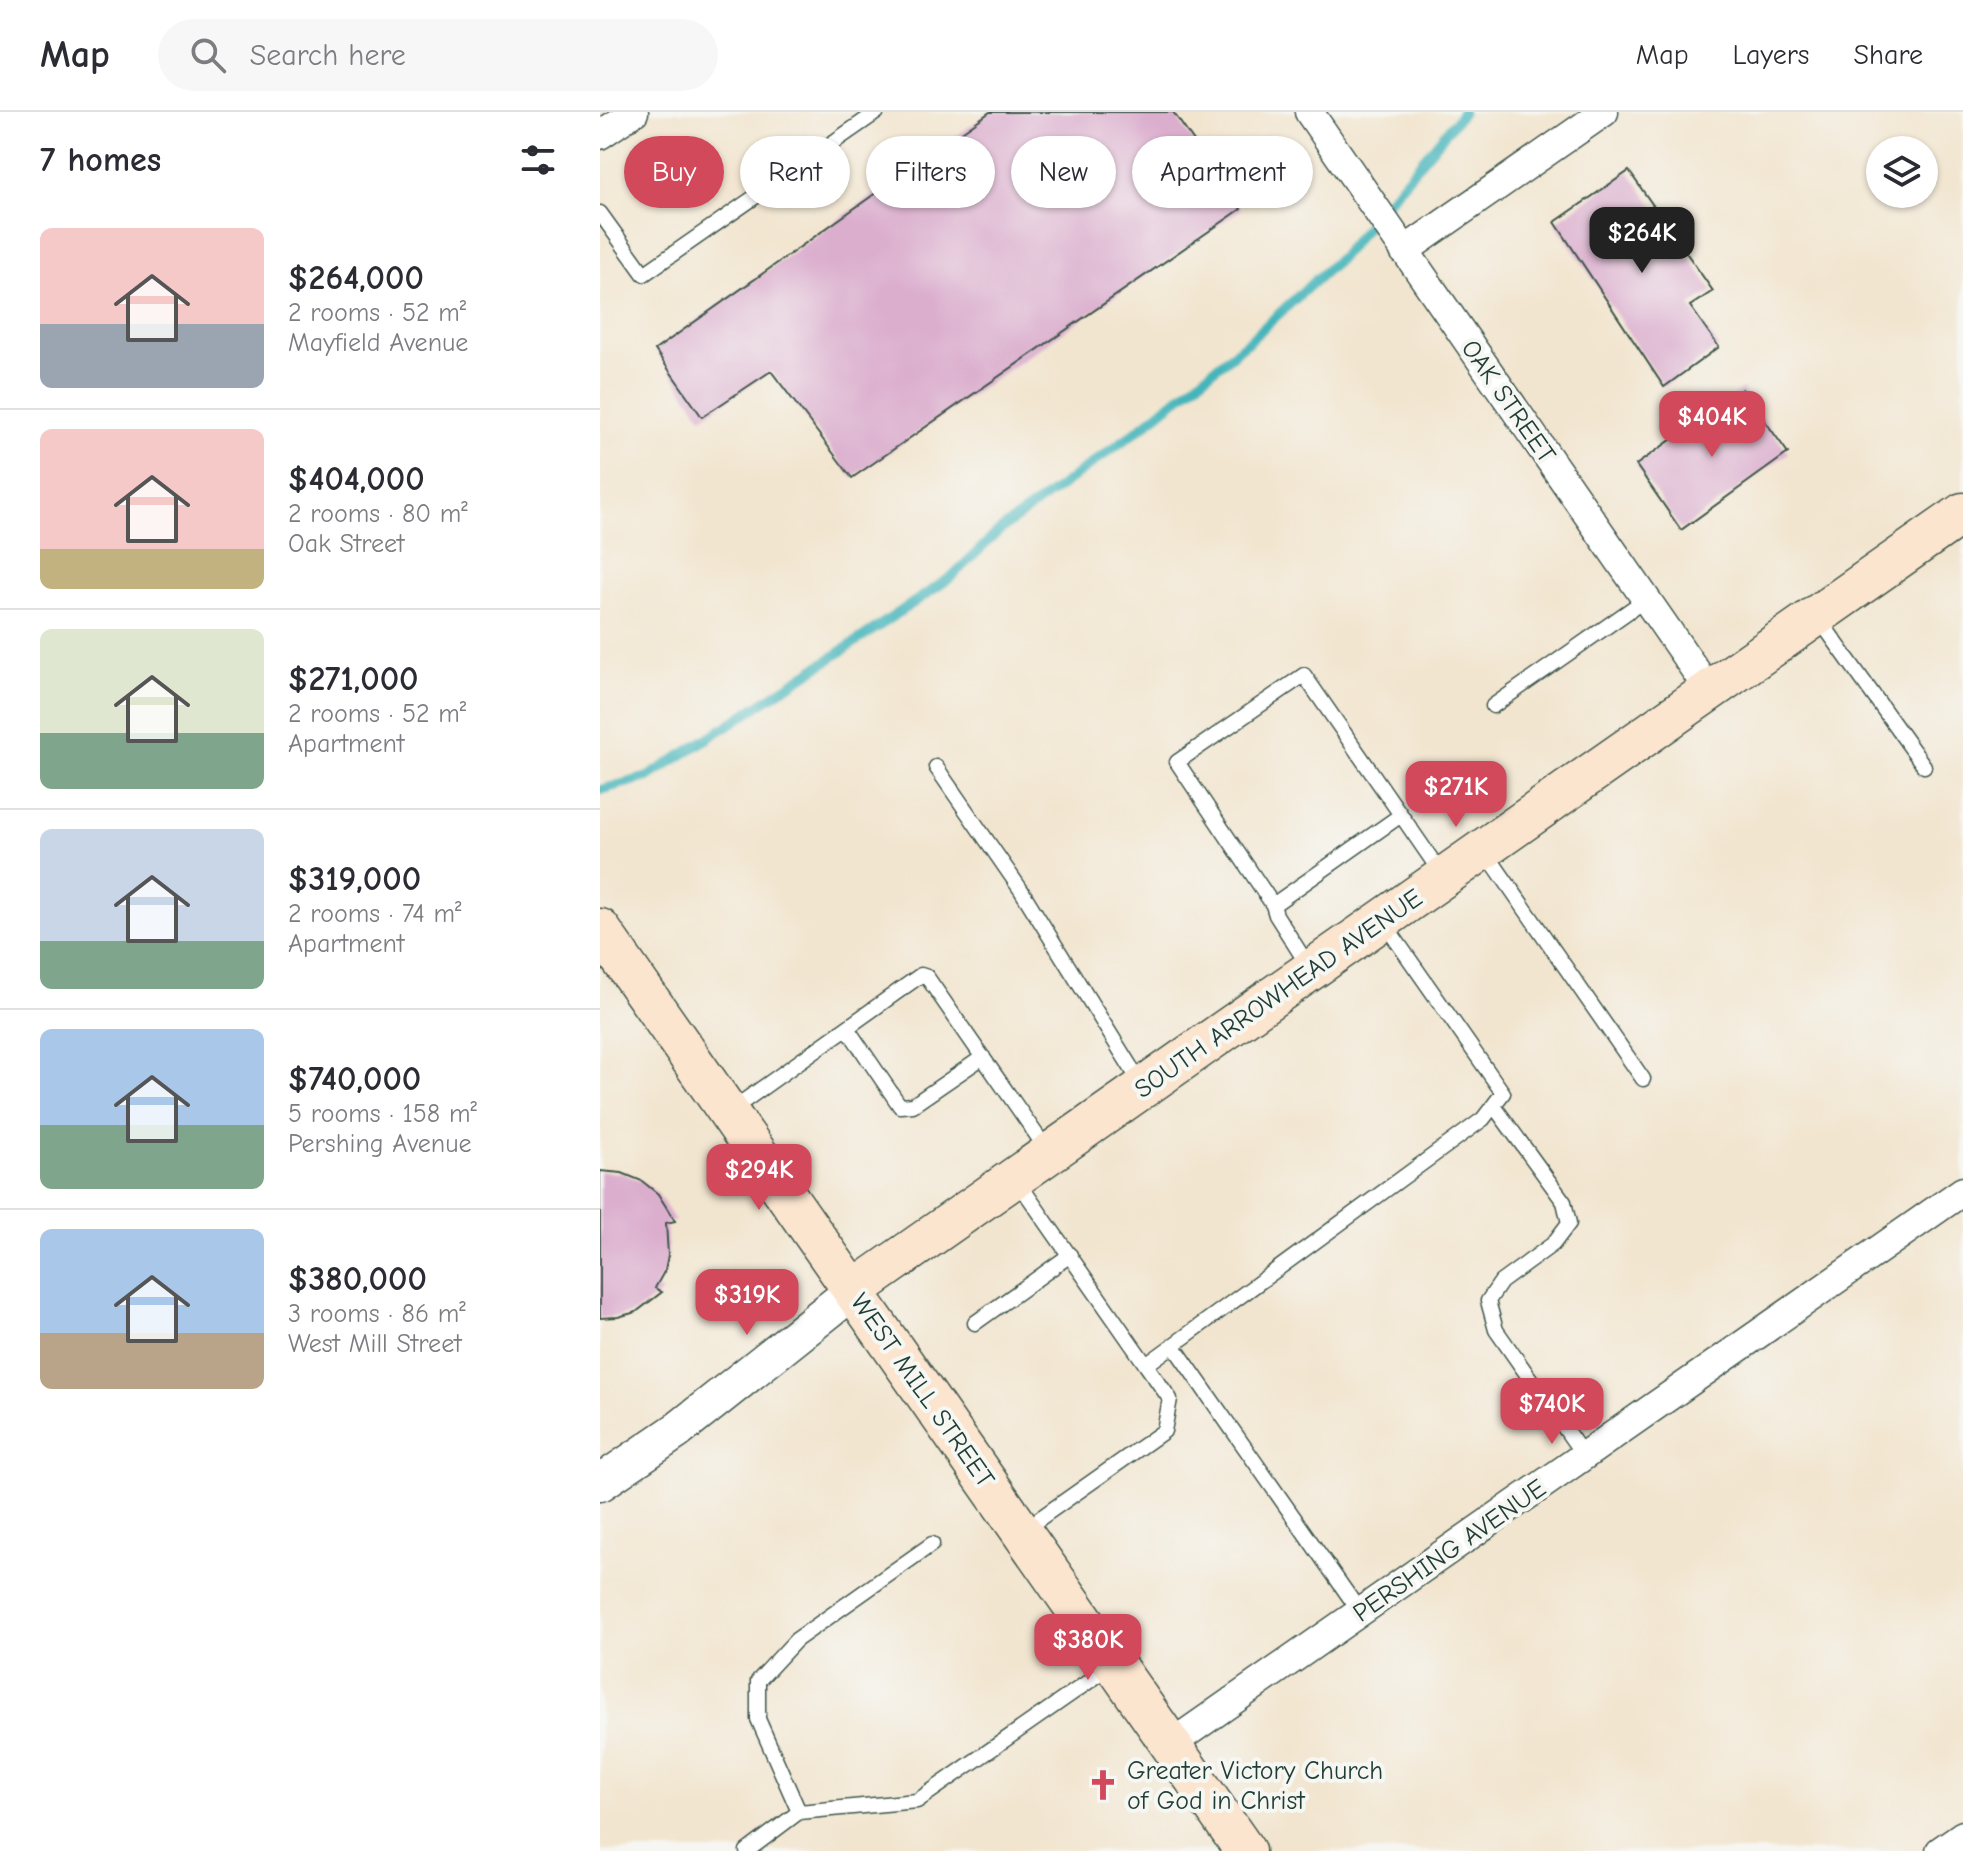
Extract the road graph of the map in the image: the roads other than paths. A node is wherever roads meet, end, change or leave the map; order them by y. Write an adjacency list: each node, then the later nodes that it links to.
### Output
1 (634, 112): 5 (street)
2 (877, 112): 6 (lane)
3 (1309, 112): 7 (street, OAK STREET)
4 (1604, 112): 7 (street)
5 (600, 135)
6 (600, 213)
7 (1404, 251): 9 (street, OAK STREET)
8 (1961, 518): 10 (main road, SOUTH ARROWHEAD AVENUE)
9 (1646, 599): 11 (street, OAK STREET); 12 (lane)
10 (1817, 615): 11 (main road, SOUTH ARROWHEAD AVENUE); 13 (lane)
11 (1709, 690): 16 (main road, SOUTH ARROWHEAD AVENUE)
12 (1493, 706)
13 (1924, 766)
14 (936, 767): 25 (lane)
15 (1401, 815): 17 (lane); 18 (lane); 18 (lane)
16 (1483, 849): 17 (main road, SOUTH ARROWHEAD AVENUE); 24 (lane)
17 (1444, 877): 19 (main road, SOUTH ARROWHEAD AVENUE)
18 (1273, 905): 21 (lane)
19 (1382, 920): 21 (main road, SOUTH ARROWHEAD AVENUE); 26 (lane)
20 (600, 929): 27 (main road, WEST MILL STREET)
21 (1311, 970): 25 (main road, SOUTH ARROWHEAD AVENUE)
22 (847, 1028): 23 (lane); 23 (lane); 27 (lane)
23 (983, 1057): 28 (lane)
24 (1643, 1079)
25 (1143, 1088): 28 (main road, SOUTH ARROWHEAD AVENUE)
26 (1494, 1106): 34 (lane); 36 (lane)
27 (728, 1112): 32 (main road, WEST MILL STREET)
28 (1049, 1154): 29 (main road, SOUTH ARROWHEAD AVENUE)
29 (1015, 1177): 31 (lane); 32 (main road, SOUTH ARROWHEAD AVENUE)
30 (1963, 1191): 36 (street, PERSHING AVENUE)
31 (1070, 1255): 33 (lane); 35 (lane)
32 (853, 1291): 37 (street, SOUTH ARROWHEAD AVENUE); 38 (main road, WEST MILL STREET)
33 (975, 1323)
34 (1173, 1345): 35 (lane); 40 (lane)
35 (1146, 1365): 38 (lane)
36 (1584, 1456): 40 (street, PERSHING AVENUE)
37 (600, 1483)
38 (1022, 1531): 41 (main road, WEST MILL STREET)
39 (932, 1544): 43 (lane)
40 (1360, 1612): 42 (street, PERSHING AVENUE)
41 (1115, 1664): 42 (main road, WEST MILL STREET); 43 (lane)
42 (1171, 1744): 46 (main road, WEST MILL STREET)
43 (799, 1812): 45 (lane)
44 (1963, 1835): 47 (street)
45 (747, 1851)
46 (1245, 1851)
47 (1940, 1851)

